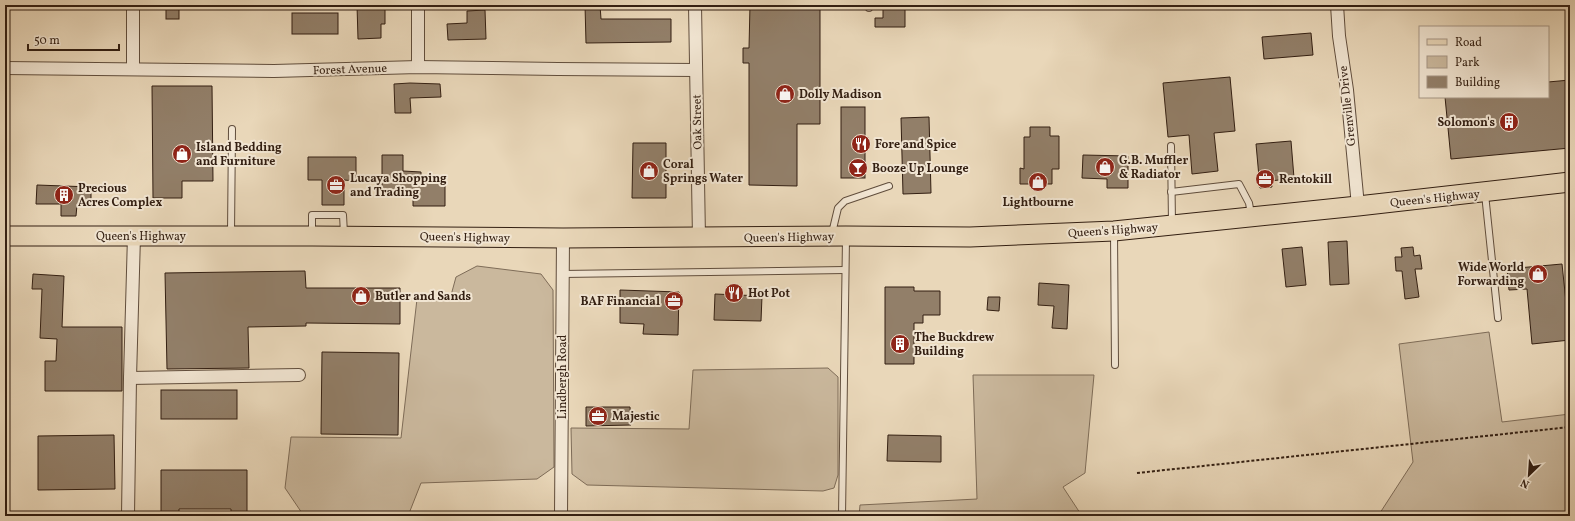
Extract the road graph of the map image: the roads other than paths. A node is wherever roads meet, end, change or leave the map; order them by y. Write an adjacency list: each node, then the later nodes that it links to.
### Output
1 (133, 5): 7 (street)
2 (418, 5): 5 (street)
3 (695, 5): 8 (street, Oak Street)
4 (1338, 5): 15 (street, Grenville Drive)
5 (418, 67): 7 (street, Forest Avenue); 8 (street, Forest Avenue)
6 (5, 68): 7 (street, Forest Avenue)
7 (133, 70)
8 (695, 70): 24 (street, Oak Street)
9 (232, 129): 21 (lane)
10 (1171, 146): 13 (lane)
11 (1570, 182): 14 (main road, Queen's Highway)
12 (889, 186): 22 (lane)
13 (1171, 192): 16 (lane); 17 (lane)
14 (1485, 192): 15 (main road, Queen's Highway); 27 (lane)
15 (1358, 206): 16 (main road, Queen's Highway)
16 (1252, 217): 17 (main road, Queen's Highway)
17 (1172, 225): 18 (main road, Queen's Highway)
18 (1114, 231): 22 (main road, Queen's Highway); 28 (lane)
19 (5, 236): 20 (main road, Queen's Highway)
20 (134, 236): 21 (main road, Queen's Highway); 30 (street)
21 (231, 236): 23 (main road, Queen's Highway)
22 (839, 236): 24 (main road, Queen's Highway); 25 (lane)
23 (563, 238): 24 (main road, Queen's Highway); 26 (street, Lindbergh Road)
24 (698, 238)
25 (845, 270): 26 (lane); 33 (lane)
26 (562, 274): 32 (street, Lindbergh Road)
27 (1498, 318)
28 (1115, 365)
29 (299, 375): 30 (street)
30 (130, 378): 31 (street)
31 (128, 516)
32 (561, 516)
33 (842, 516)

